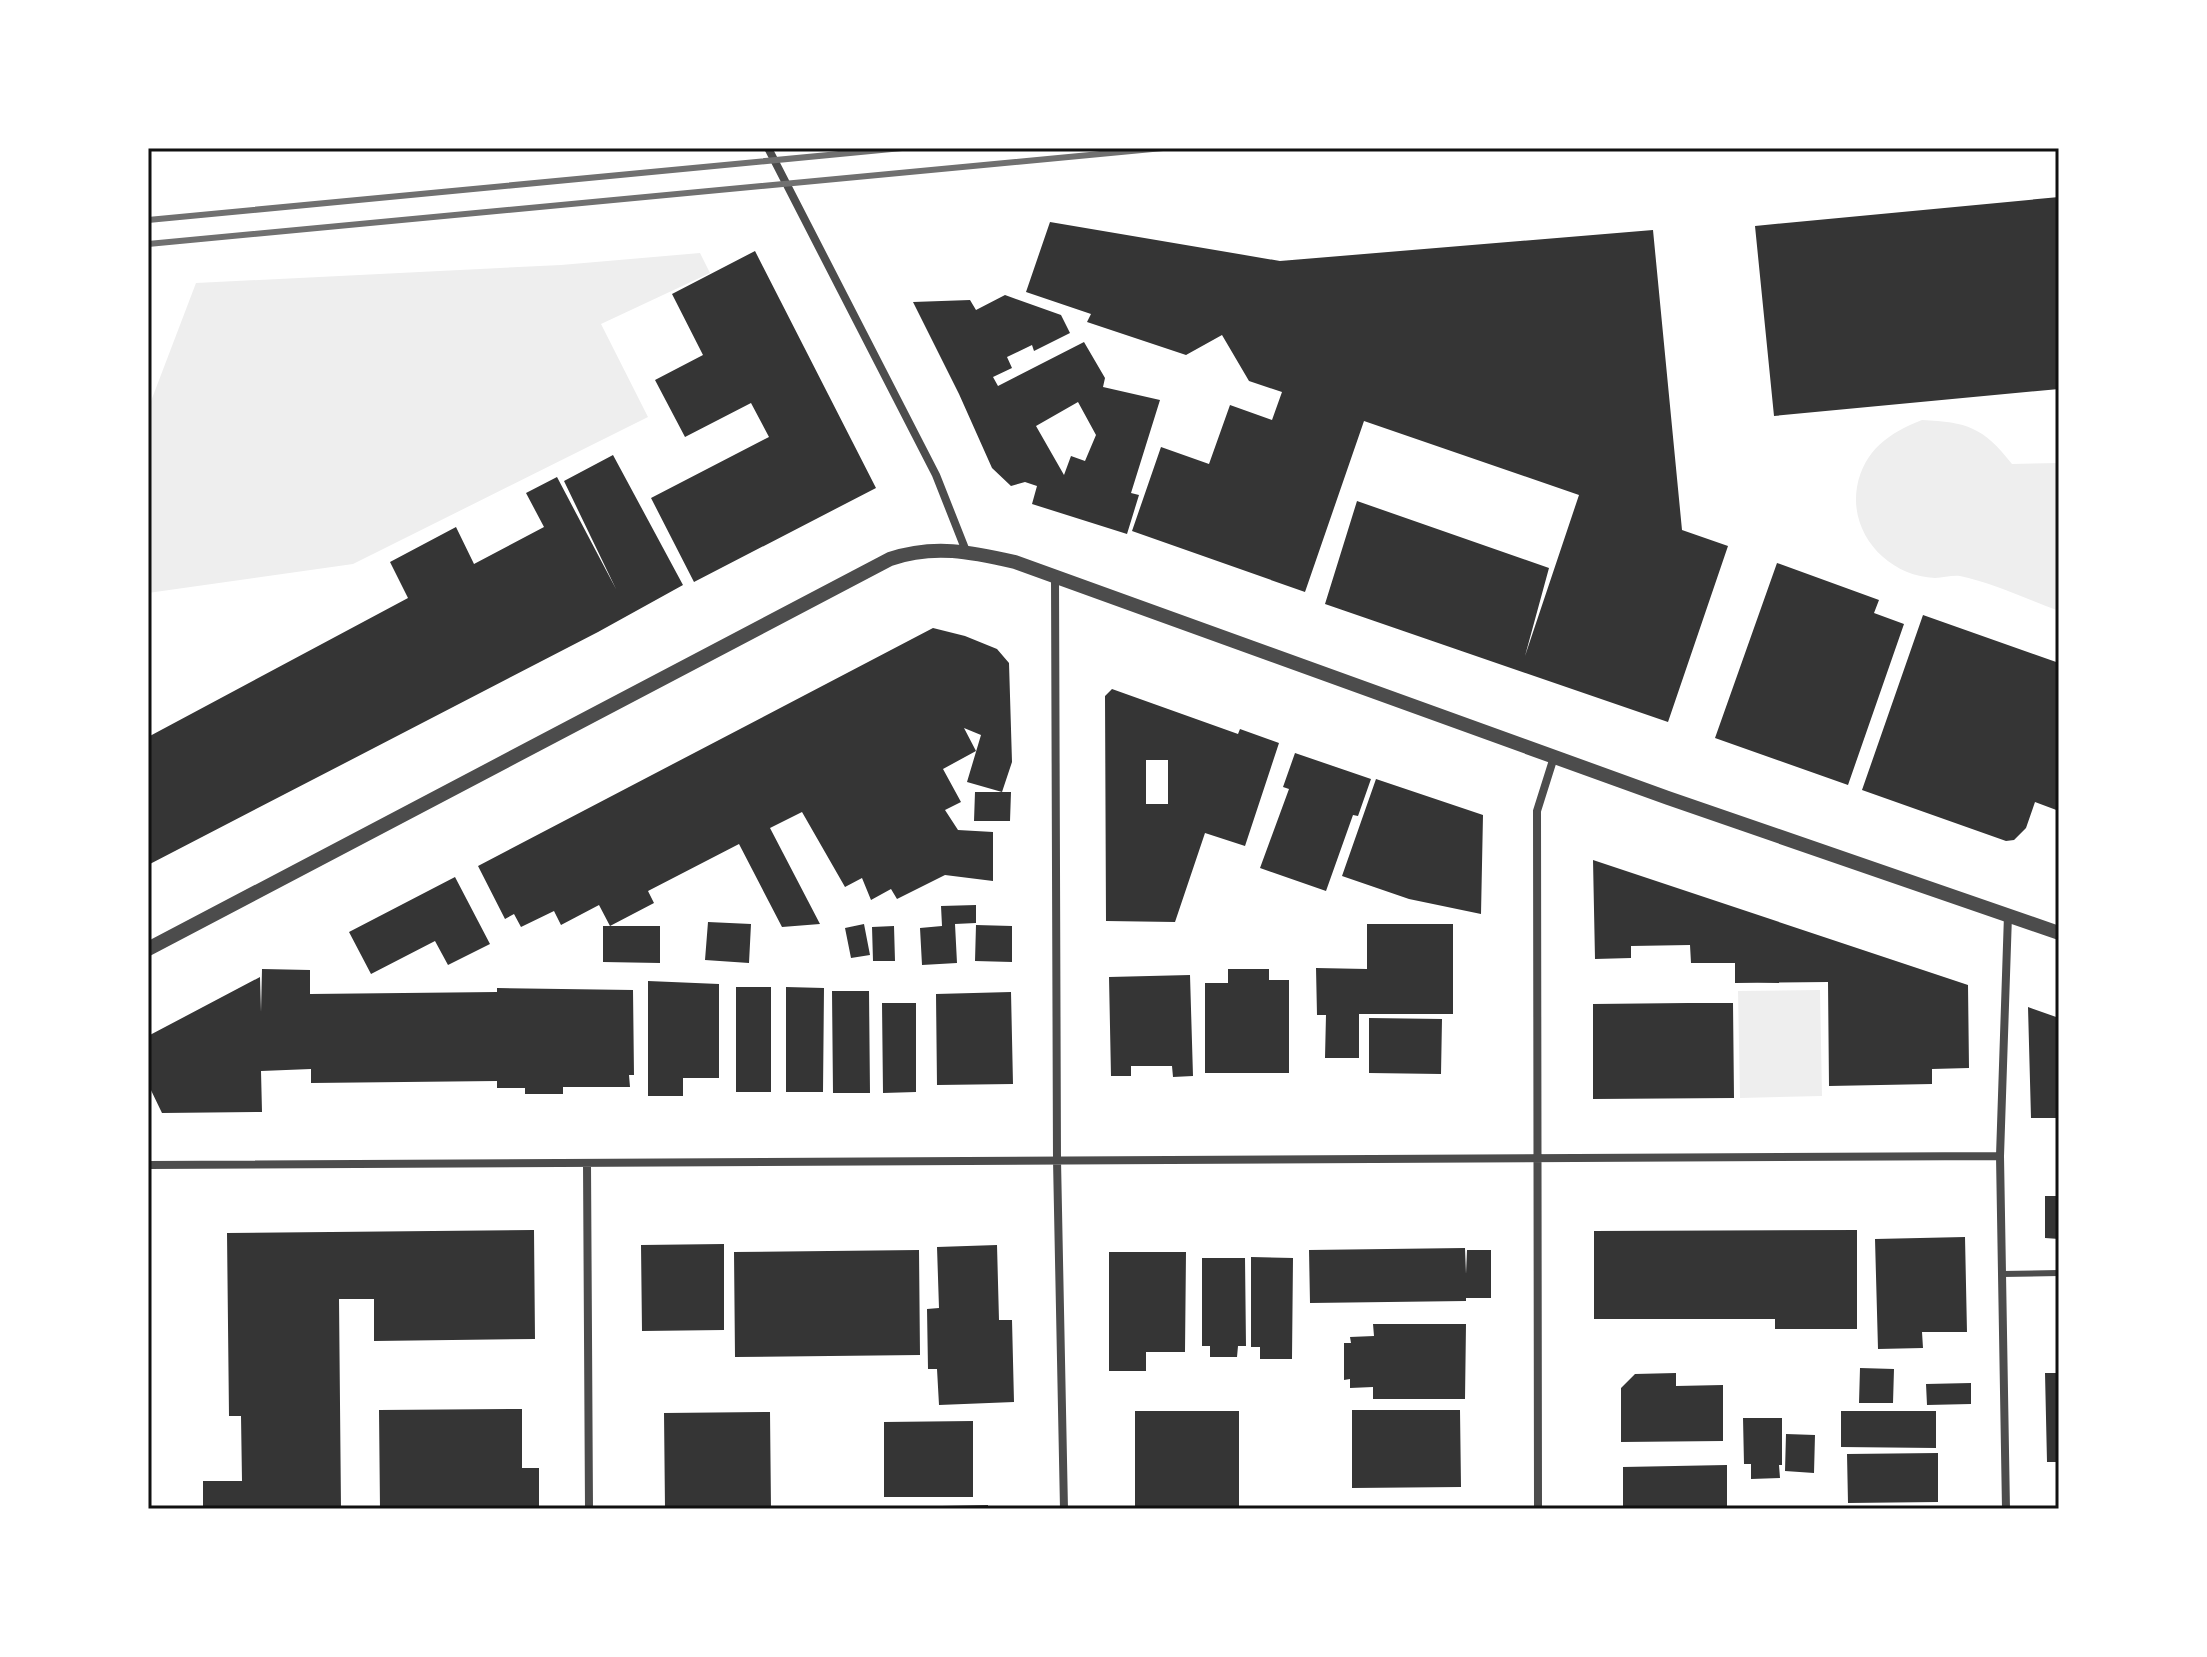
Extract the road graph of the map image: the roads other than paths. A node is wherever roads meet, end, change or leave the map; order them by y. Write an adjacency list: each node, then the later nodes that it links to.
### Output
1 (768, 148): 2 (street)
2 (966, 551): 3 (street); 7 (street)
3 (1055, 578): 4 (street); 10 (street)
4 (1554, 757): 5 (street); 9 (street)
5 (2008, 915): 6 (street); 8 (street)
6 (2059, 933)
7 (148, 949)
8 (2000, 1156): 9 (street); 14 (street)
9 (1536, 1158): 10 (street); 17 (street)
10 (1057, 1160): 11 (street); 16 (street)
11 (587, 1163): 12 (street); 15 (street)
12 (148, 1165)
13 (2059, 1273): 14 (lane)
14 (2002, 1274): 18 (street)
15 (589, 1509)
16 (1064, 1509)
17 (1538, 1509)
18 (2006, 1509)

